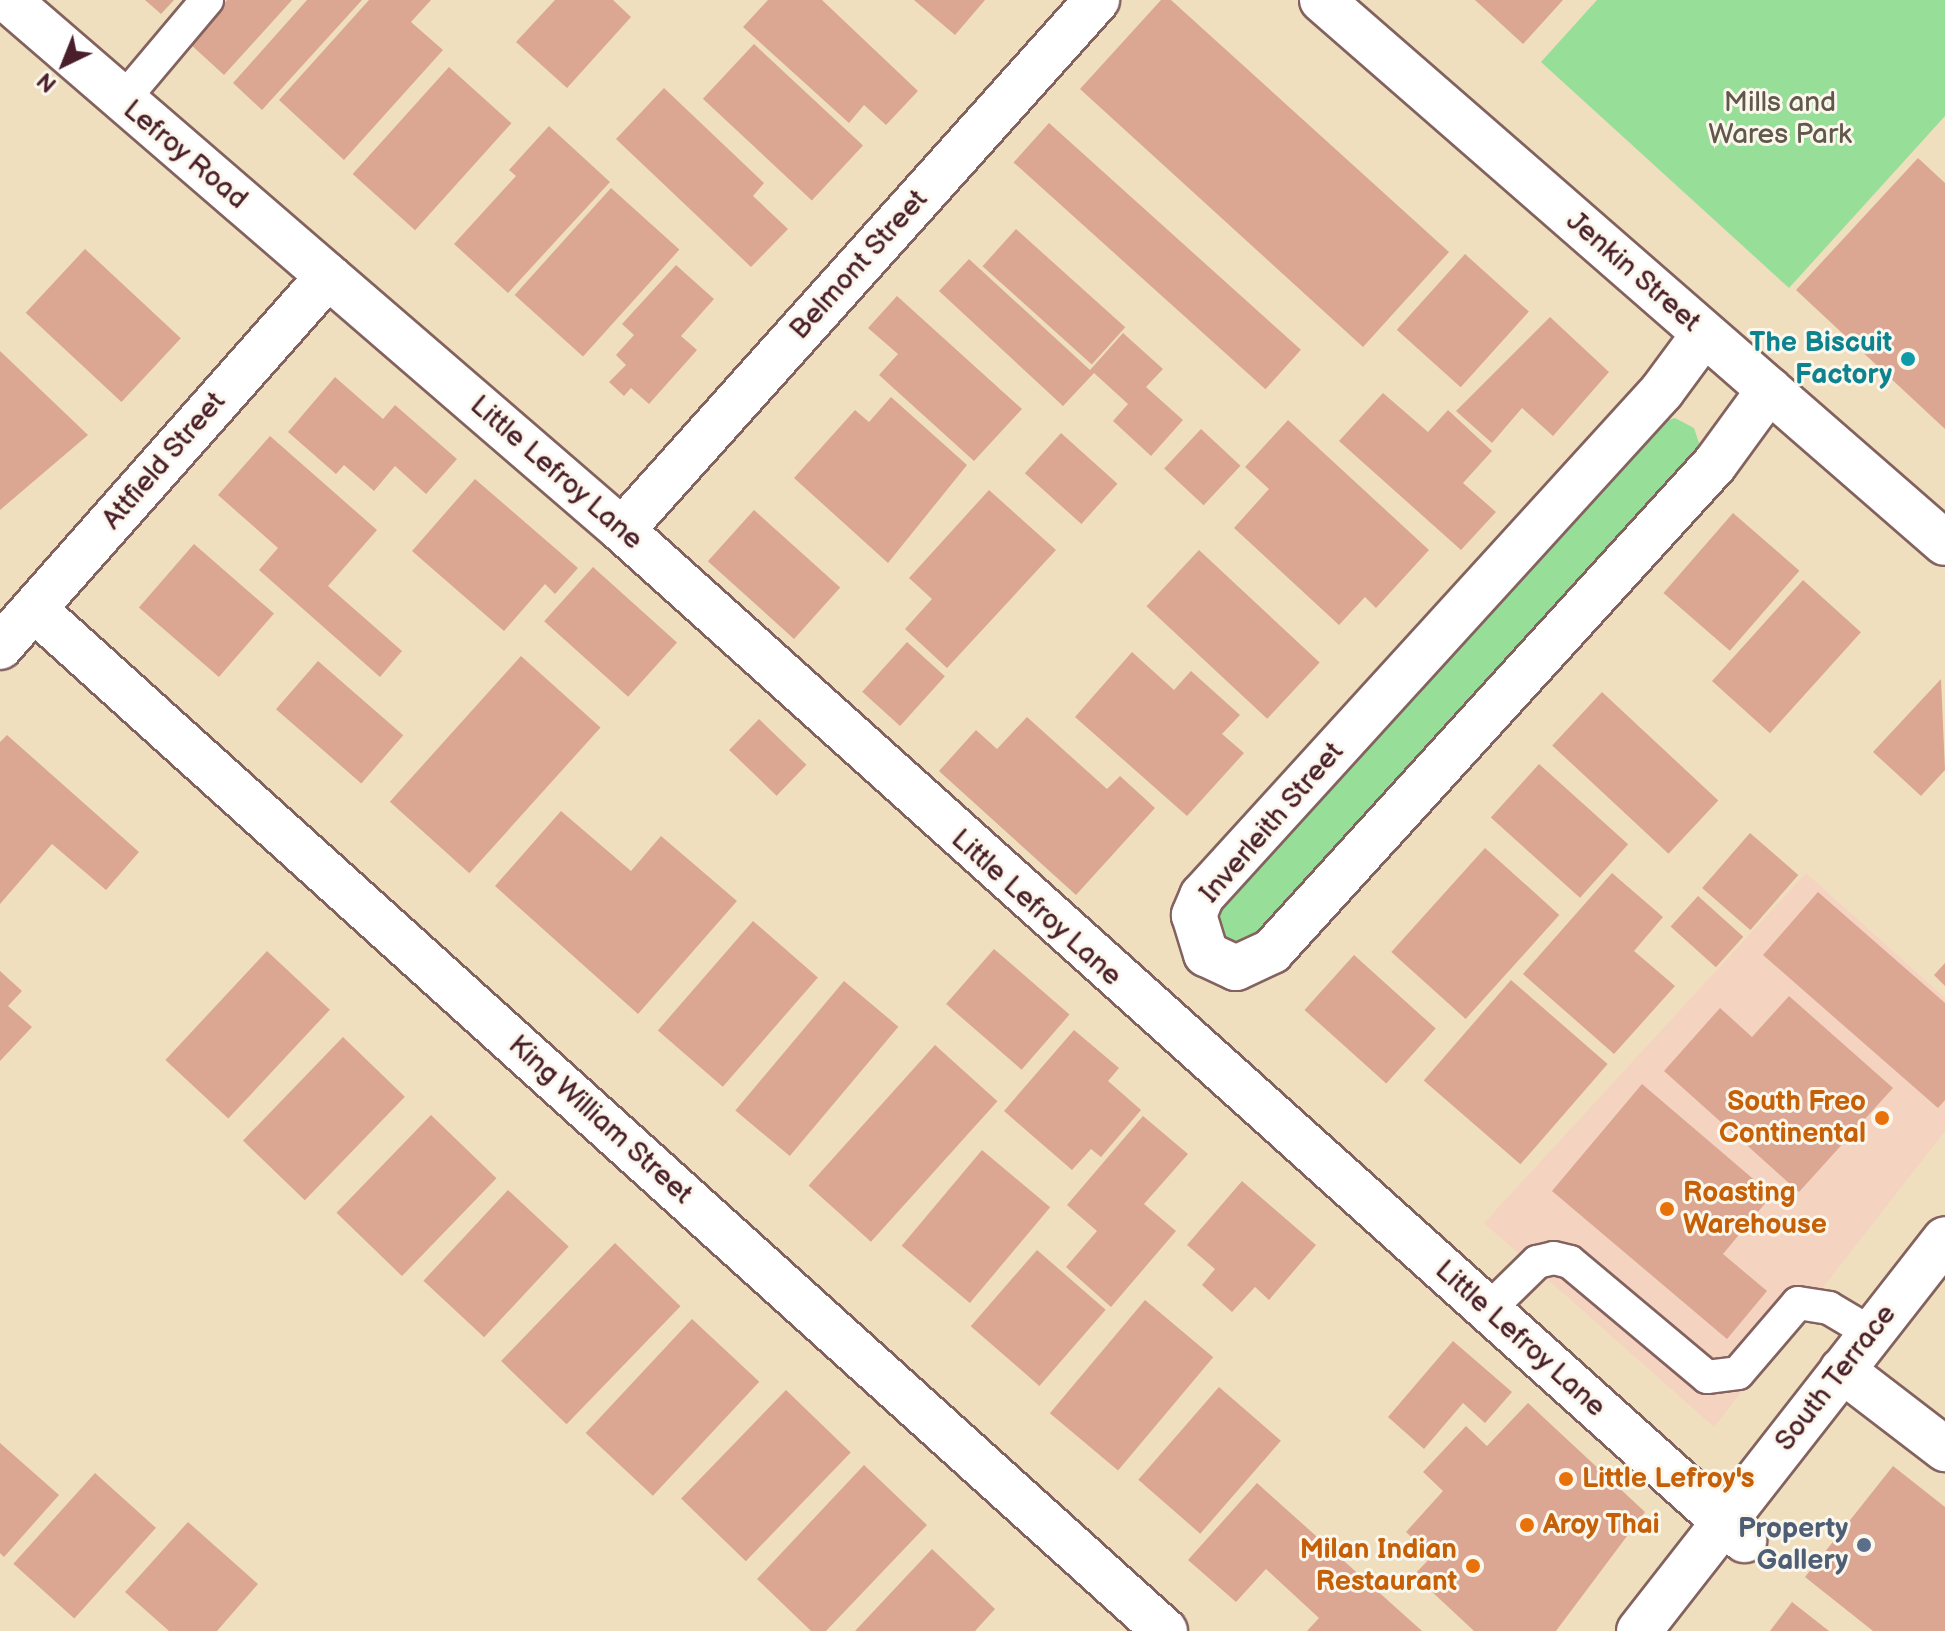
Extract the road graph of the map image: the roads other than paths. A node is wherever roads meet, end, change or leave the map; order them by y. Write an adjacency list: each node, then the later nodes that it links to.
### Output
1 (8, 0): 5 (street, Lefroy Road)
2 (207, 0): 5 (lane)
3 (1097, 0): 9 (street, Belmont Street)
4 (1322, 0): 7 (street, Jenkin Street)
5 (122, 101): 6 (street, Lefroy Road)
6 (328, 276): 9 (street, Little Lefroy Lane); 11 (street, Attfield Street)
7 (1704, 334): 8 (street, Jenkin Street); 8 (street, Inverleith Street)
8 (1769, 390): 10 (street, Jenkin Street)
9 (622, 530): 15 (street, Little Lefroy Lane)
10 (1945, 543)
11 (35, 610): 12 (street, Attfield Street); 20 (street, King William Street)
12 (0, 647)
13 (1945, 1239): 16 (street, South Terrace)
14 (1945, 1286): 17 (street, South Terrace)
15 (1488, 1310): 16 (lane); 19 (street, Little Lefroy Lane)
16 (1871, 1333): 17 (street, South Terrace)
17 (1854, 1378): 18 (street); 19 (street, South Terrace)
18 (1945, 1449)
19 (1734, 1531): 21 (street, South Terrace); 22 (street, South Terrace)
20 (1165, 1631)
21 (1639, 1631)
22 (1675, 1631)

